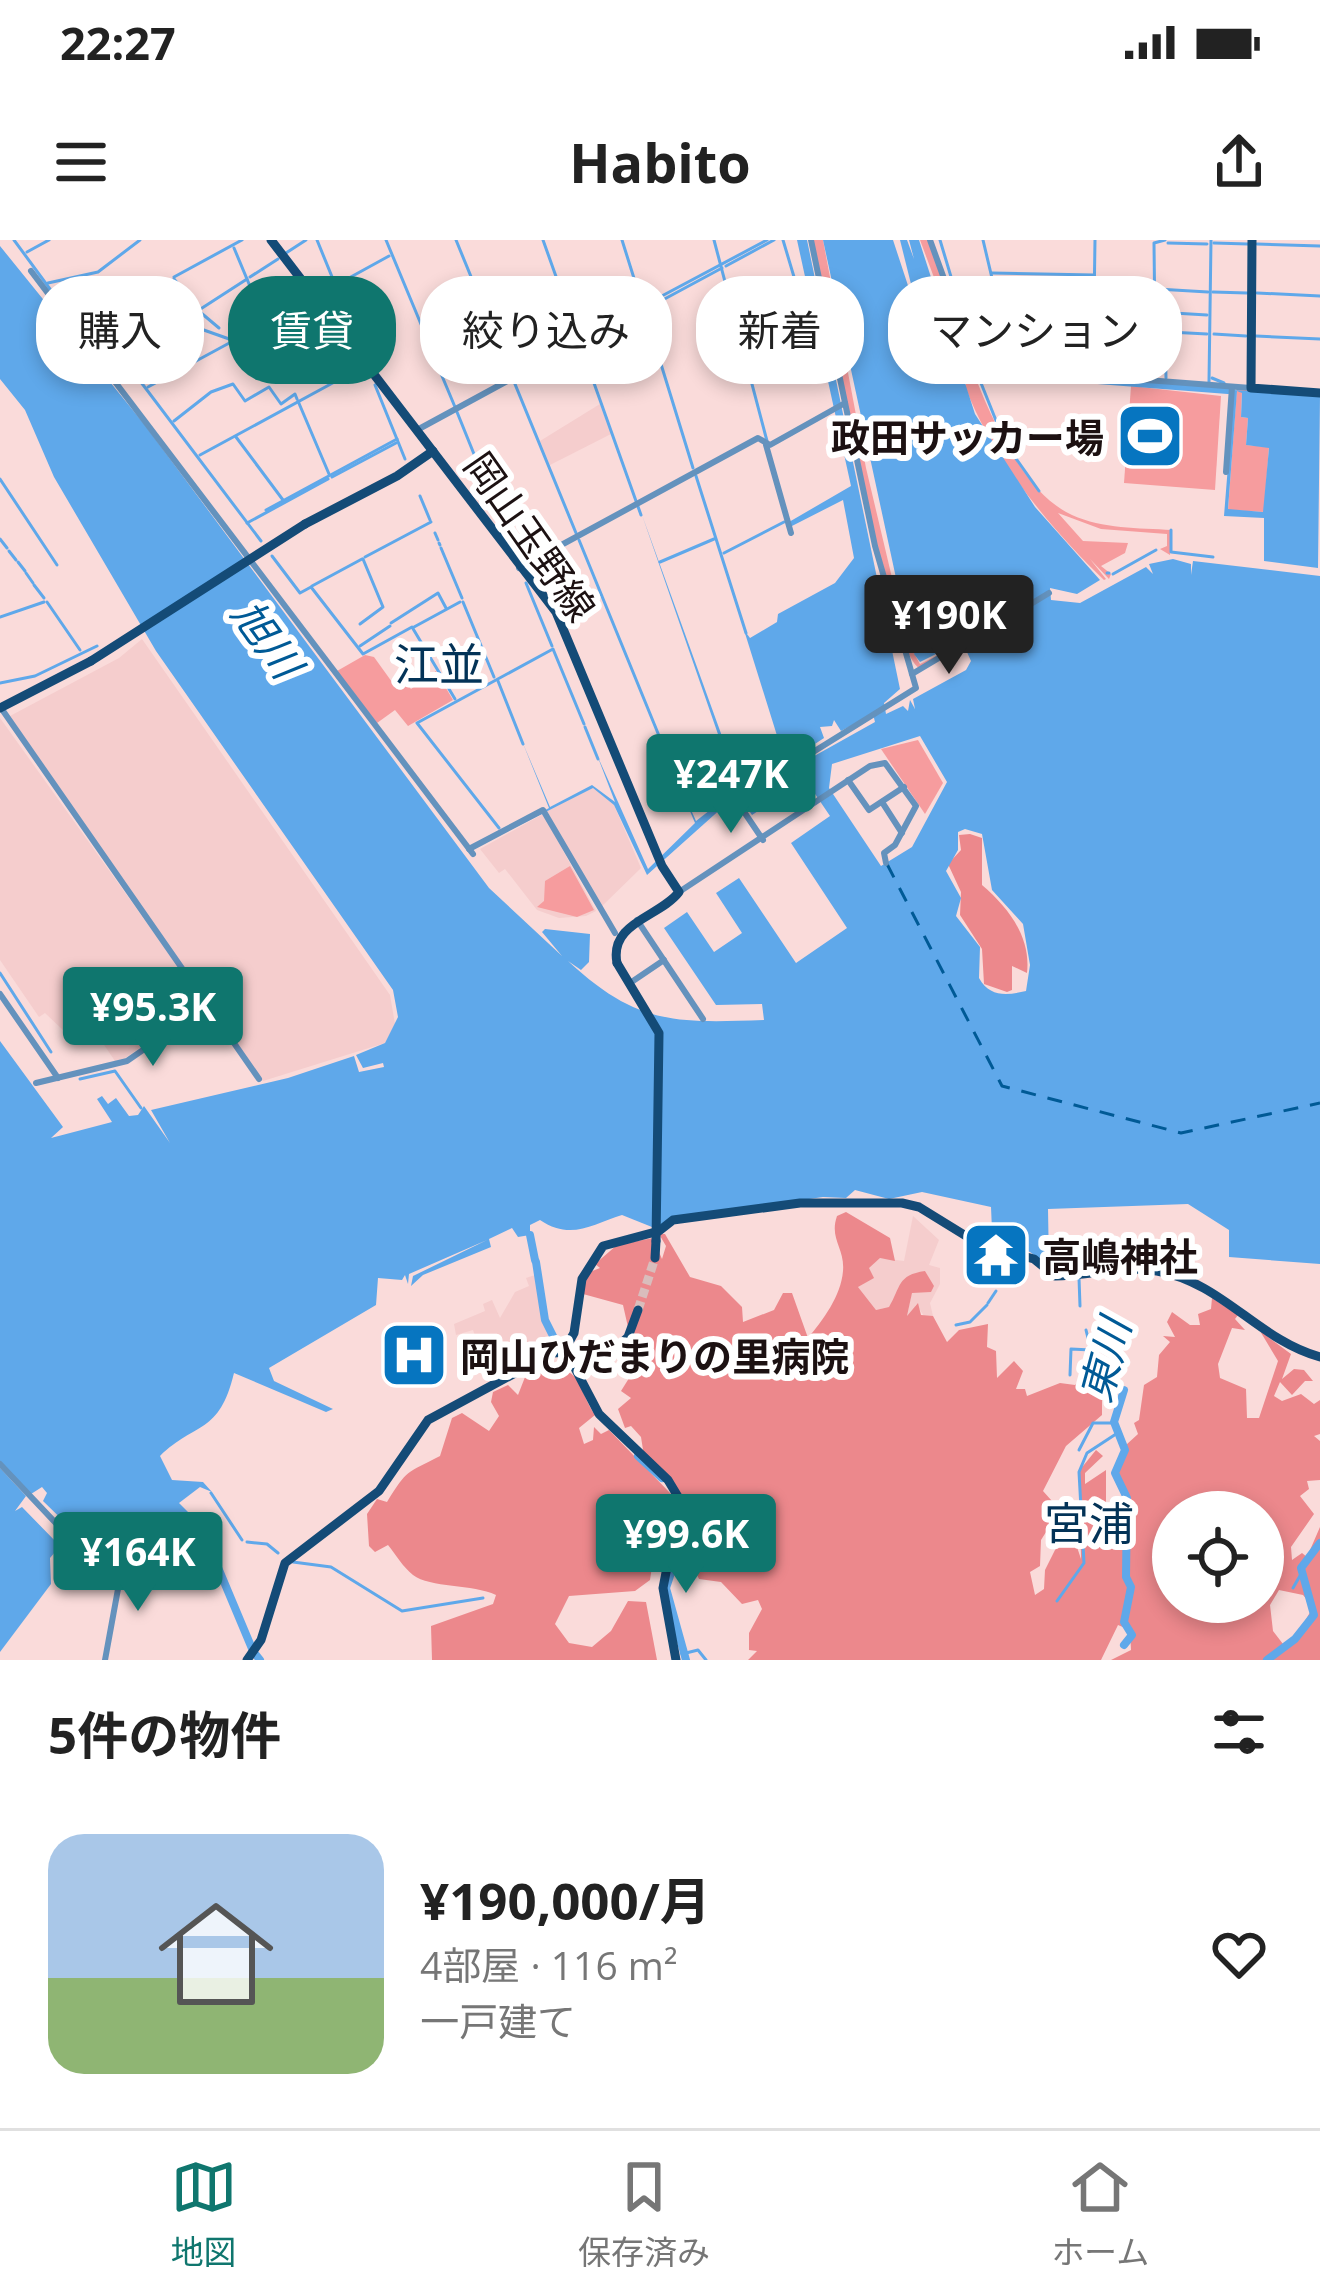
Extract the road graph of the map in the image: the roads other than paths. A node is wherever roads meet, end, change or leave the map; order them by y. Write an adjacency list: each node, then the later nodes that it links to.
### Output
1 (269, 240): 11 (main road, 岡山玉野線)
2 (811, 240): 10 (street)
3 (930, 240): 7 (street)
4 (1253, 240): 8 (main road)
5 (31, 271): 30 (street)
6 (504, 384): 11 (street)
7 (1232, 387): 8 (street); 14 (street)
8 (1251, 388): 9 (main road)
9 (1320, 393)
10 (841, 406): 12 (street); 20 (street)
11 (415, 431): 13 (main road, 岡山玉野線)
12 (768, 445): 15 (street); 16 (street)
13 (432, 452): 16 (main road, 岡山玉野線); 21 (main road, 岡山玉野線, bridge)
14 (1226, 472)
15 (791, 533)
16 (520, 567): 28 (main road, 岡山玉野線)
17 (1049, 593): 18 (street)
18 (1001, 622)
19 (964, 644): 20 (street)
20 (912, 674): 26 (street)
21 (0, 707): 34 (street)
22 (848, 780): 23 (street); 24 (street); 26 (street)
23 (904, 787): 24 (street); 25 (street)
24 (882, 802): 25 (street)
25 (902, 832): 27 (street)
26 (762, 839): 28 (street)
27 (886, 862)
28 (678, 894): 29 (main road)
29 (638, 921): 31 (street); 39 (main road, bridge)
30 (615, 933)
31 (664, 960): 32 (street); 35 (street)
32 (633, 981)
33 (0, 994): 36 (street)
34 (208, 1005): 36 (street); 37 (street)
35 (703, 1019)
36 (58, 1078): 38 (street)
37 (259, 1079)
38 (36, 1083)
39 (655, 1258)
40 (638, 1310): 41 (main road)
41 (565, 1353): 42 (main road); 45 (main road); 46 (main road)
42 (1320, 1357)
43 (0, 1464): 44 (street)
44 (105, 1660)
45 (247, 1660)
46 (676, 1660)

